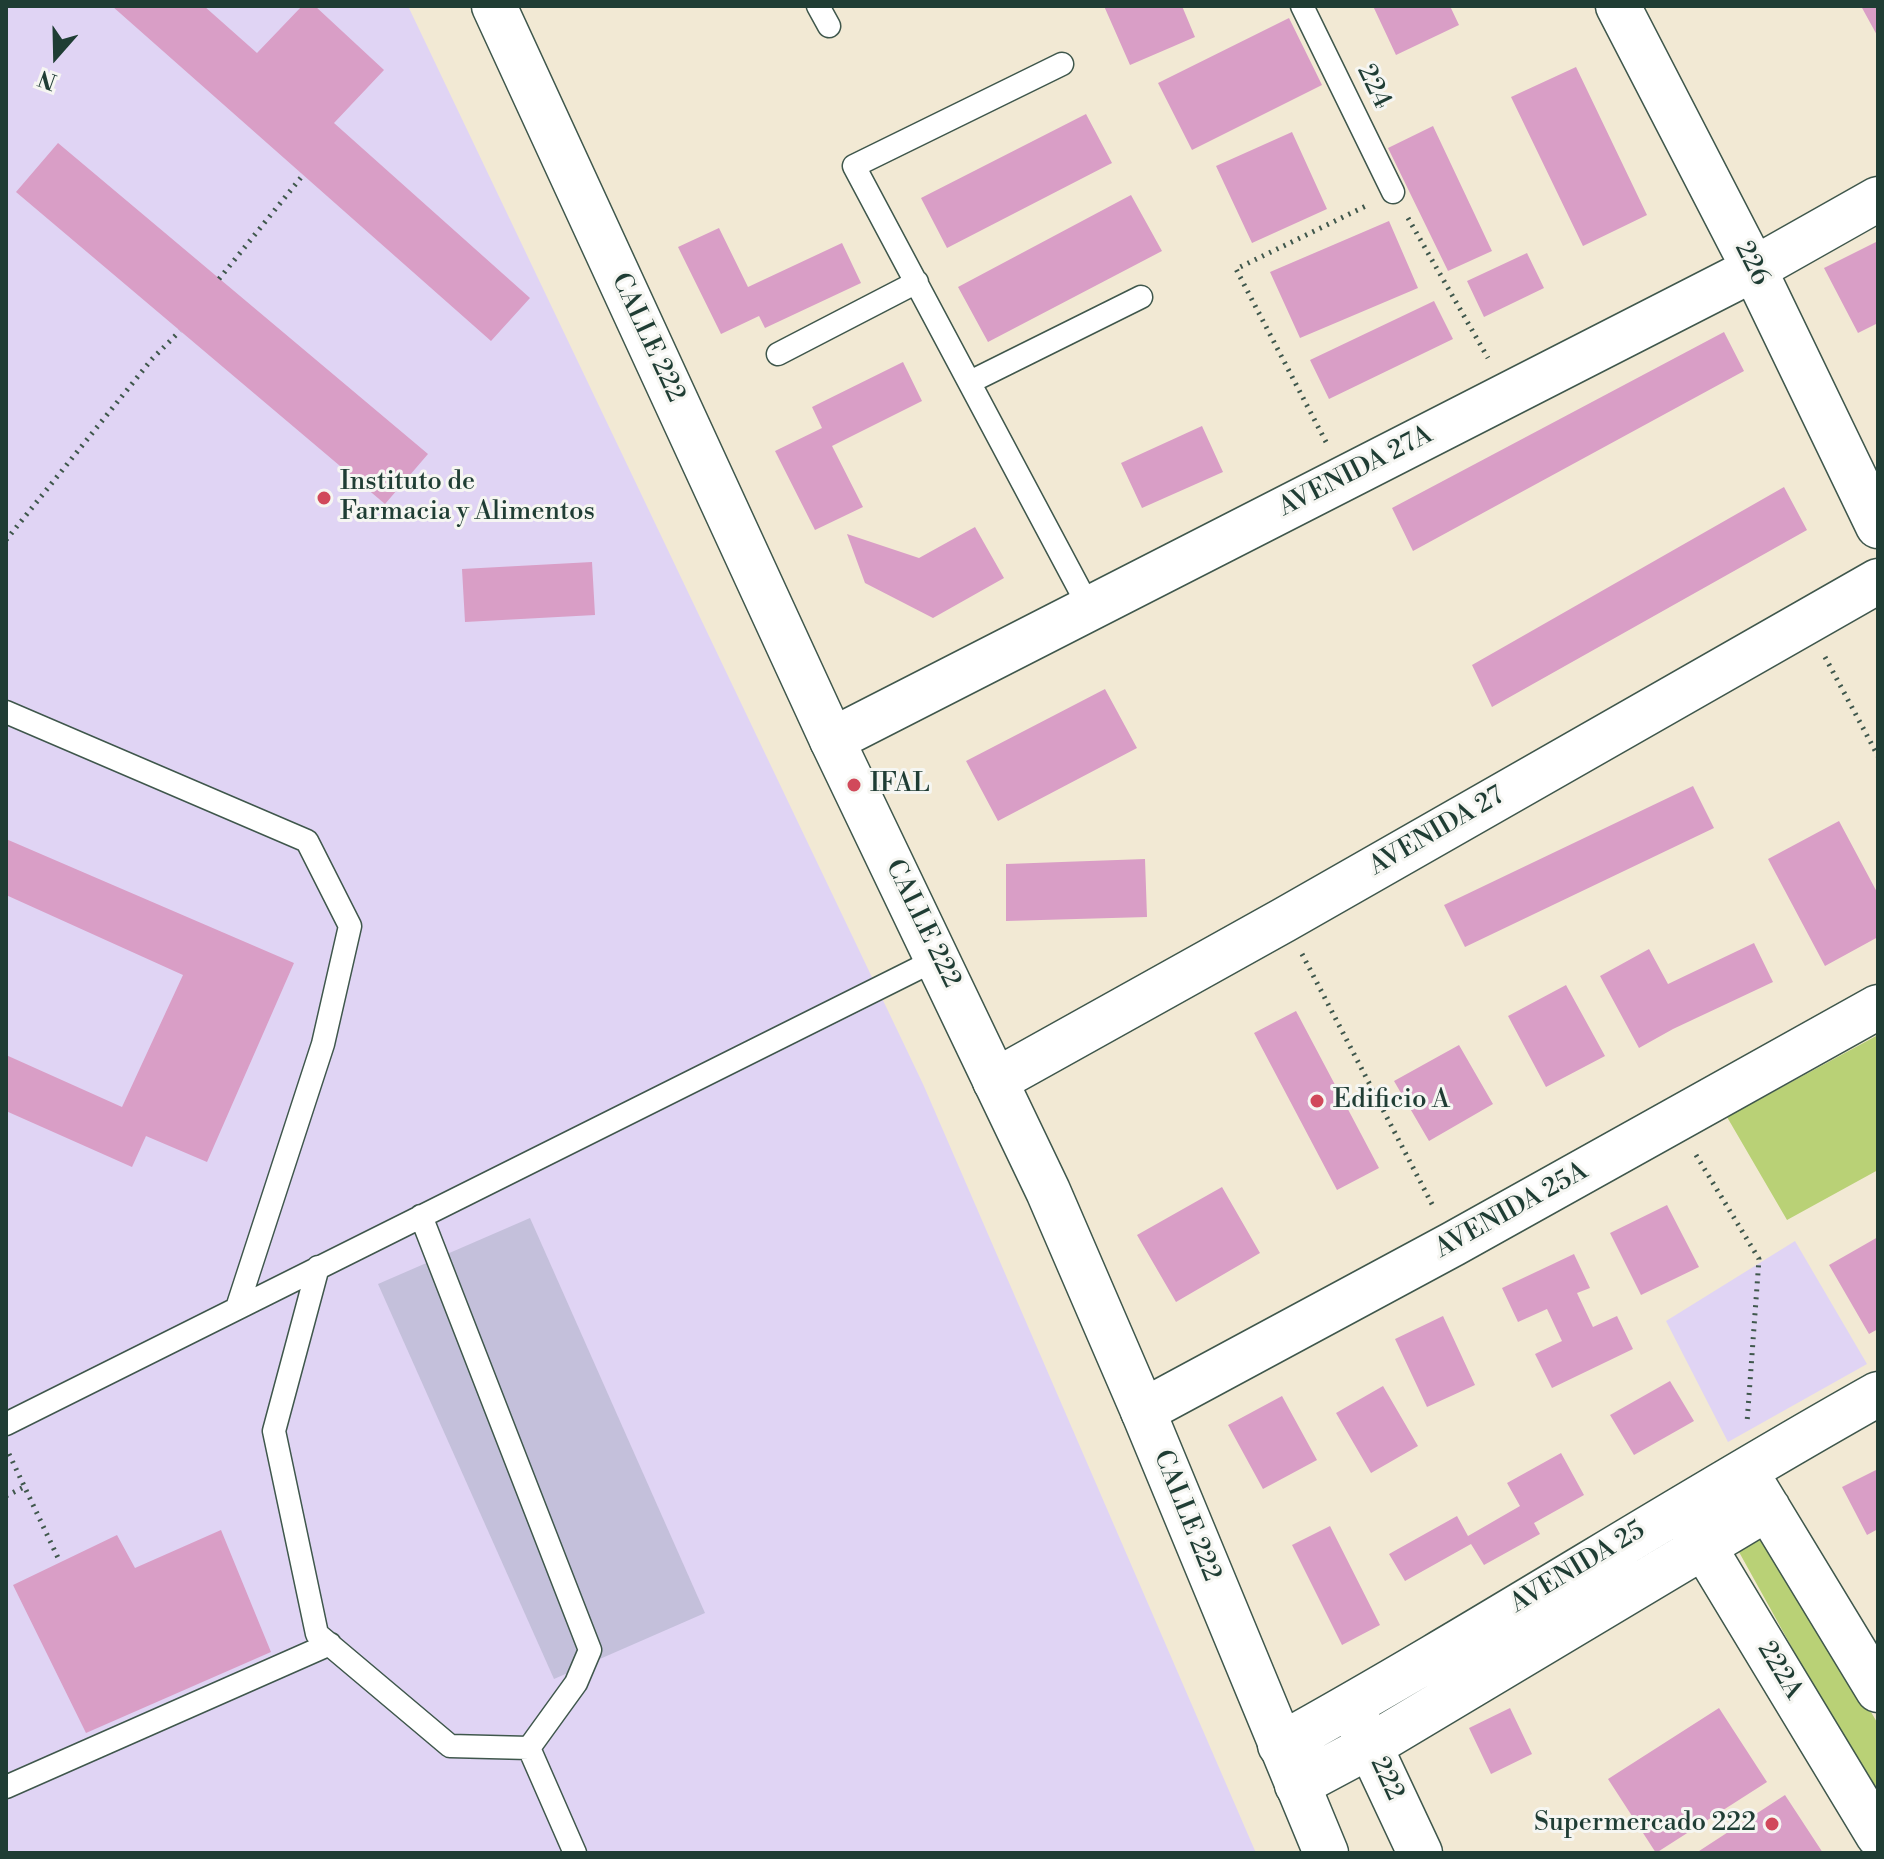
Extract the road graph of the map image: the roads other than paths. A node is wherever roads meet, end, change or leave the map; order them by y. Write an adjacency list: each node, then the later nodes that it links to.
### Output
1 (494, 6): 18 (street, CALLE 222)
2 (818, 6): 5 (lane)
3 (1302, 6): 7 (lane, 224)
4 (1618, 6): 9 (street, 226)
5 (829, 26)
6 (1062, 64): 10 (lane)
7 (1393, 192)
8 (1878, 199): 9 (street, AVENIDA 27A)
9 (1754, 269): 14 (street, 226); 16 (street, AVENIDA 27A)
10 (917, 282): 12 (lane); 13 (lane)
11 (1141, 297): 13 (lane)
12 (778, 354)
13 (970, 382): 16 (lane)
14 (1878, 526)
15 (1878, 581): 21 (street, AVENIDA 27)
16 (1090, 609): 18 (street, AVENIDA 27A)
17 (6, 712): 24 (lane)
18 (832, 740): 19 (street, CALLE 222)
19 (939, 958): 21 (street, CALLE 222); 22 (lane)
20 (1878, 1007): 26 (street, AVENIDA 25A)
21 (995, 1081): 26 (street, CALLE 222)
22 (421, 1216): 23 (lane); 37 (lane)
23 (318, 1267): 24 (lane); 32 (lane)
24 (237, 1308): 27 (lane)
25 (1878, 1394): 28 (street, AVENIDA 25)
26 (1143, 1411): 35 (street, CALLE 222)
27 (6, 1424)
28 (1744, 1469): 29 (street, AVENIDA 25); 30 (street)
29 (1680, 1507): 31 (street, 222A); 34 (street, AVENIDA 25)
30 (1768, 1508): 31 (street, AVENIDA 25); 33 (street)
31 (1703, 1545): 36 (street, AVENIDA 25); 40 (street, 222A)
32 (330, 1644): 37 (lane); 39 (lane)
33 (1878, 1690)
34 (1350, 1706): 35 (street, AVENIDA 25); 36 (street, 222)
35 (1280, 1745): 38 (street, CALLE 222)
36 (1370, 1746): 38 (street, AVENIDA 25); 43 (street, 222)
37 (529, 1748): 41 (lane)
38 (1297, 1785): 42 (street, CALLE 222)
39 (6, 1787)
40 (1878, 1835)
41 (575, 1853)
42 (1326, 1853)
43 (1420, 1853)

